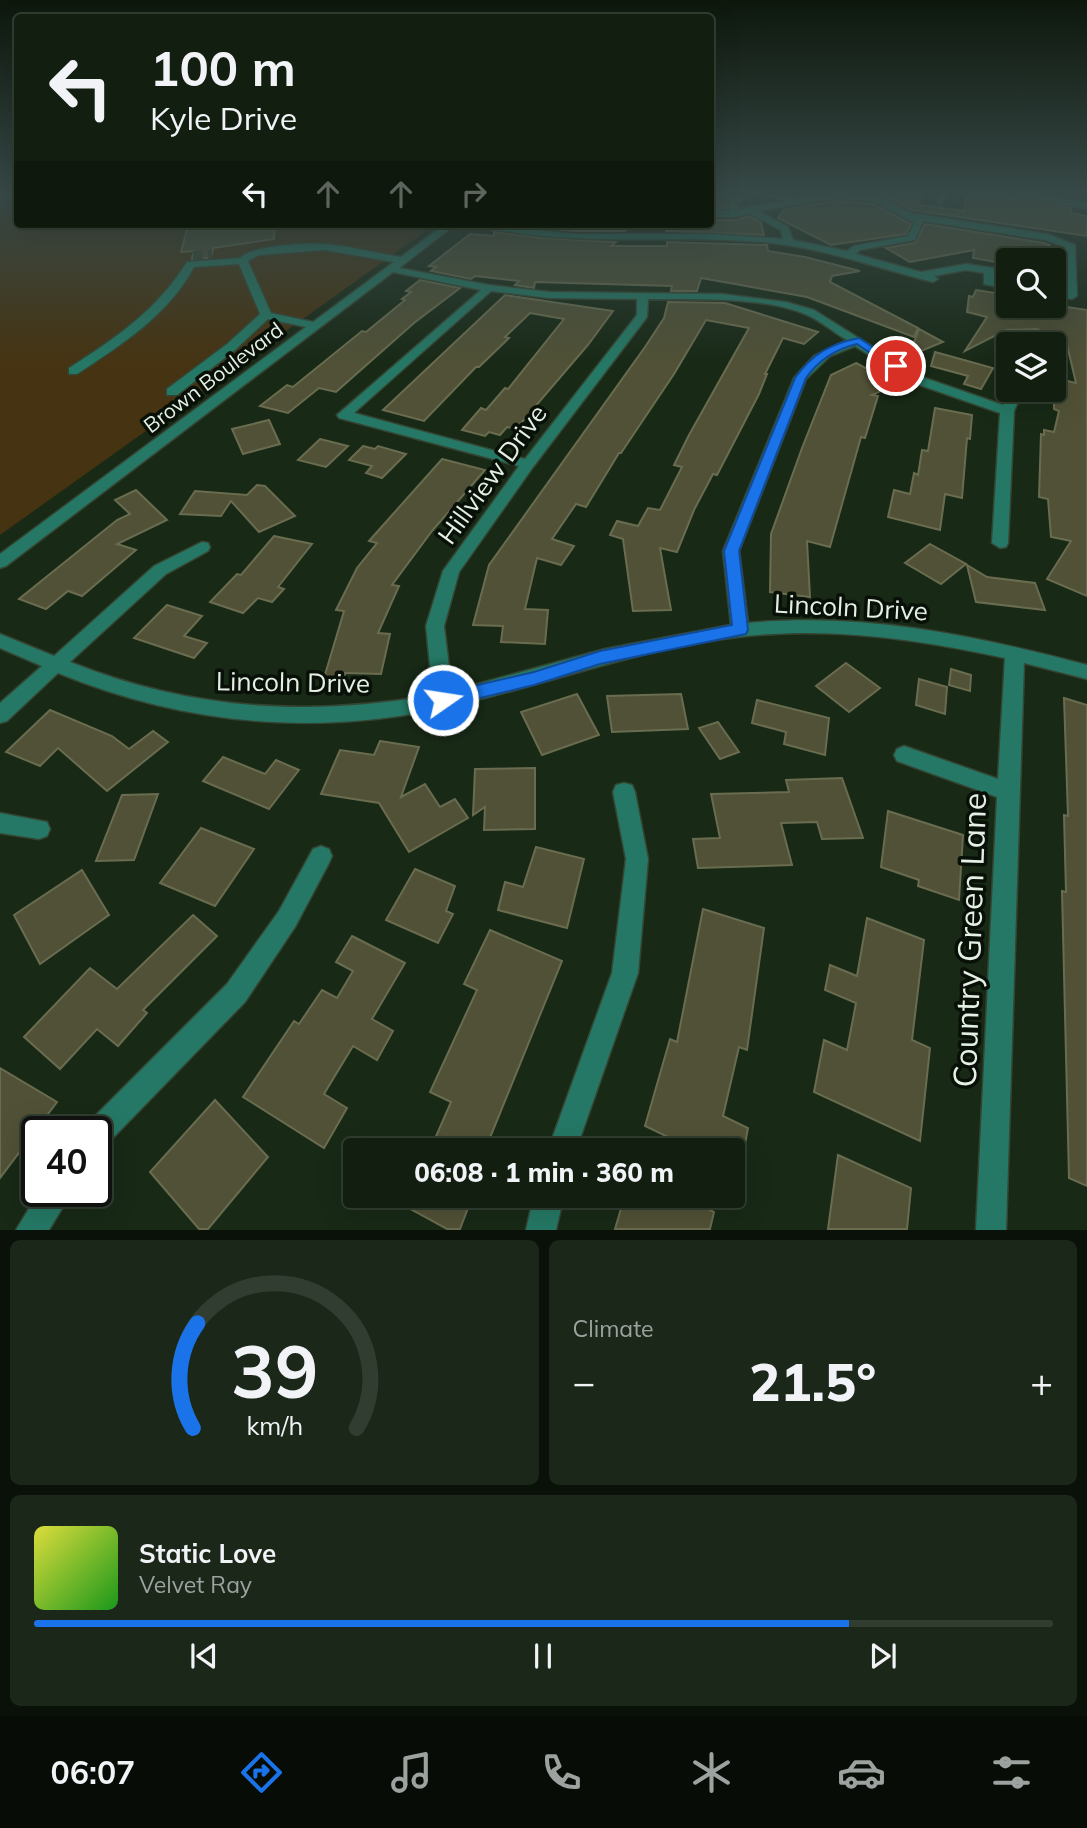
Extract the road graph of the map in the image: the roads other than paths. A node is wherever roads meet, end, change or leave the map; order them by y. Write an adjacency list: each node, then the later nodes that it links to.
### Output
1 (300, 250): 9 (street)
2 (345, 250): 10 (street)
3 (416, 250): 10 (street, Brown Boulevard)
4 (828, 250): 8 (street)
5 (854, 250): 8 (street)
6 (1070, 250): 17 (street)
7 (212, 255): 9 (street)
8 (849, 255): 14 (street)
9 (247, 258): 22 (street); 25 (street)
10 (403, 260): 11 (street, Brown Boulevard)
11 (391, 269): 19 (street); 23 (street, Brown Boulevard)
12 (990, 270): 13 (street); 14 (street); 18 (street)
13 (996, 271)
14 (919, 276): 15 (street)
15 (933, 279)
16 (1066, 282): 17 (street)
17 (1072, 283): 20 (street)
18 (996, 284)
19 (489, 288): 21 (street); 29 (street)
20 (1066, 295)
21 (642, 298): 24 (street); 29 (street, Hillview Drive)
22 (266, 314): 23 (street); 26 (street)
23 (316, 326): 32 (street, Brown Boulevard)
24 (859, 341): 28 (street); 33 (street)
25 (73, 371)
26 (172, 392)
27 (1011, 402): 28 (street)
28 (1007, 411): 30 (street)
29 (528, 464): 38 (street, Hillview Drive)
30 (1000, 543)
31 (202, 547): 36 (street)
32 (0, 562)
33 (740, 630): 35 (street, Lincoln Drive); 38 (street, Lincoln Drive)
34 (0, 641): 36 (street, Lincoln Drive)
35 (1015, 652): 37 (street, Lincoln Drive); 42 (street, Country Green Lane)
36 (55, 663): 38 (street, Lincoln Drive); 39 (street)
37 (1087, 672)
38 (443, 700)
39 (0, 715)
40 (904, 755): 42 (street)
41 (624, 792): 47 (street)
42 (1007, 792): 52 (street, Country Green Lane)
43 (0, 823): 44 (street)
44 (39, 829)
45 (321, 856): 46 (street)
46 (112, 1119)
47 (566, 1138)
48 (47, 1207): 50 (street)
49 (546, 1208): 51 (street)
50 (31, 1230)
51 (541, 1230)
52 (991, 1230)

